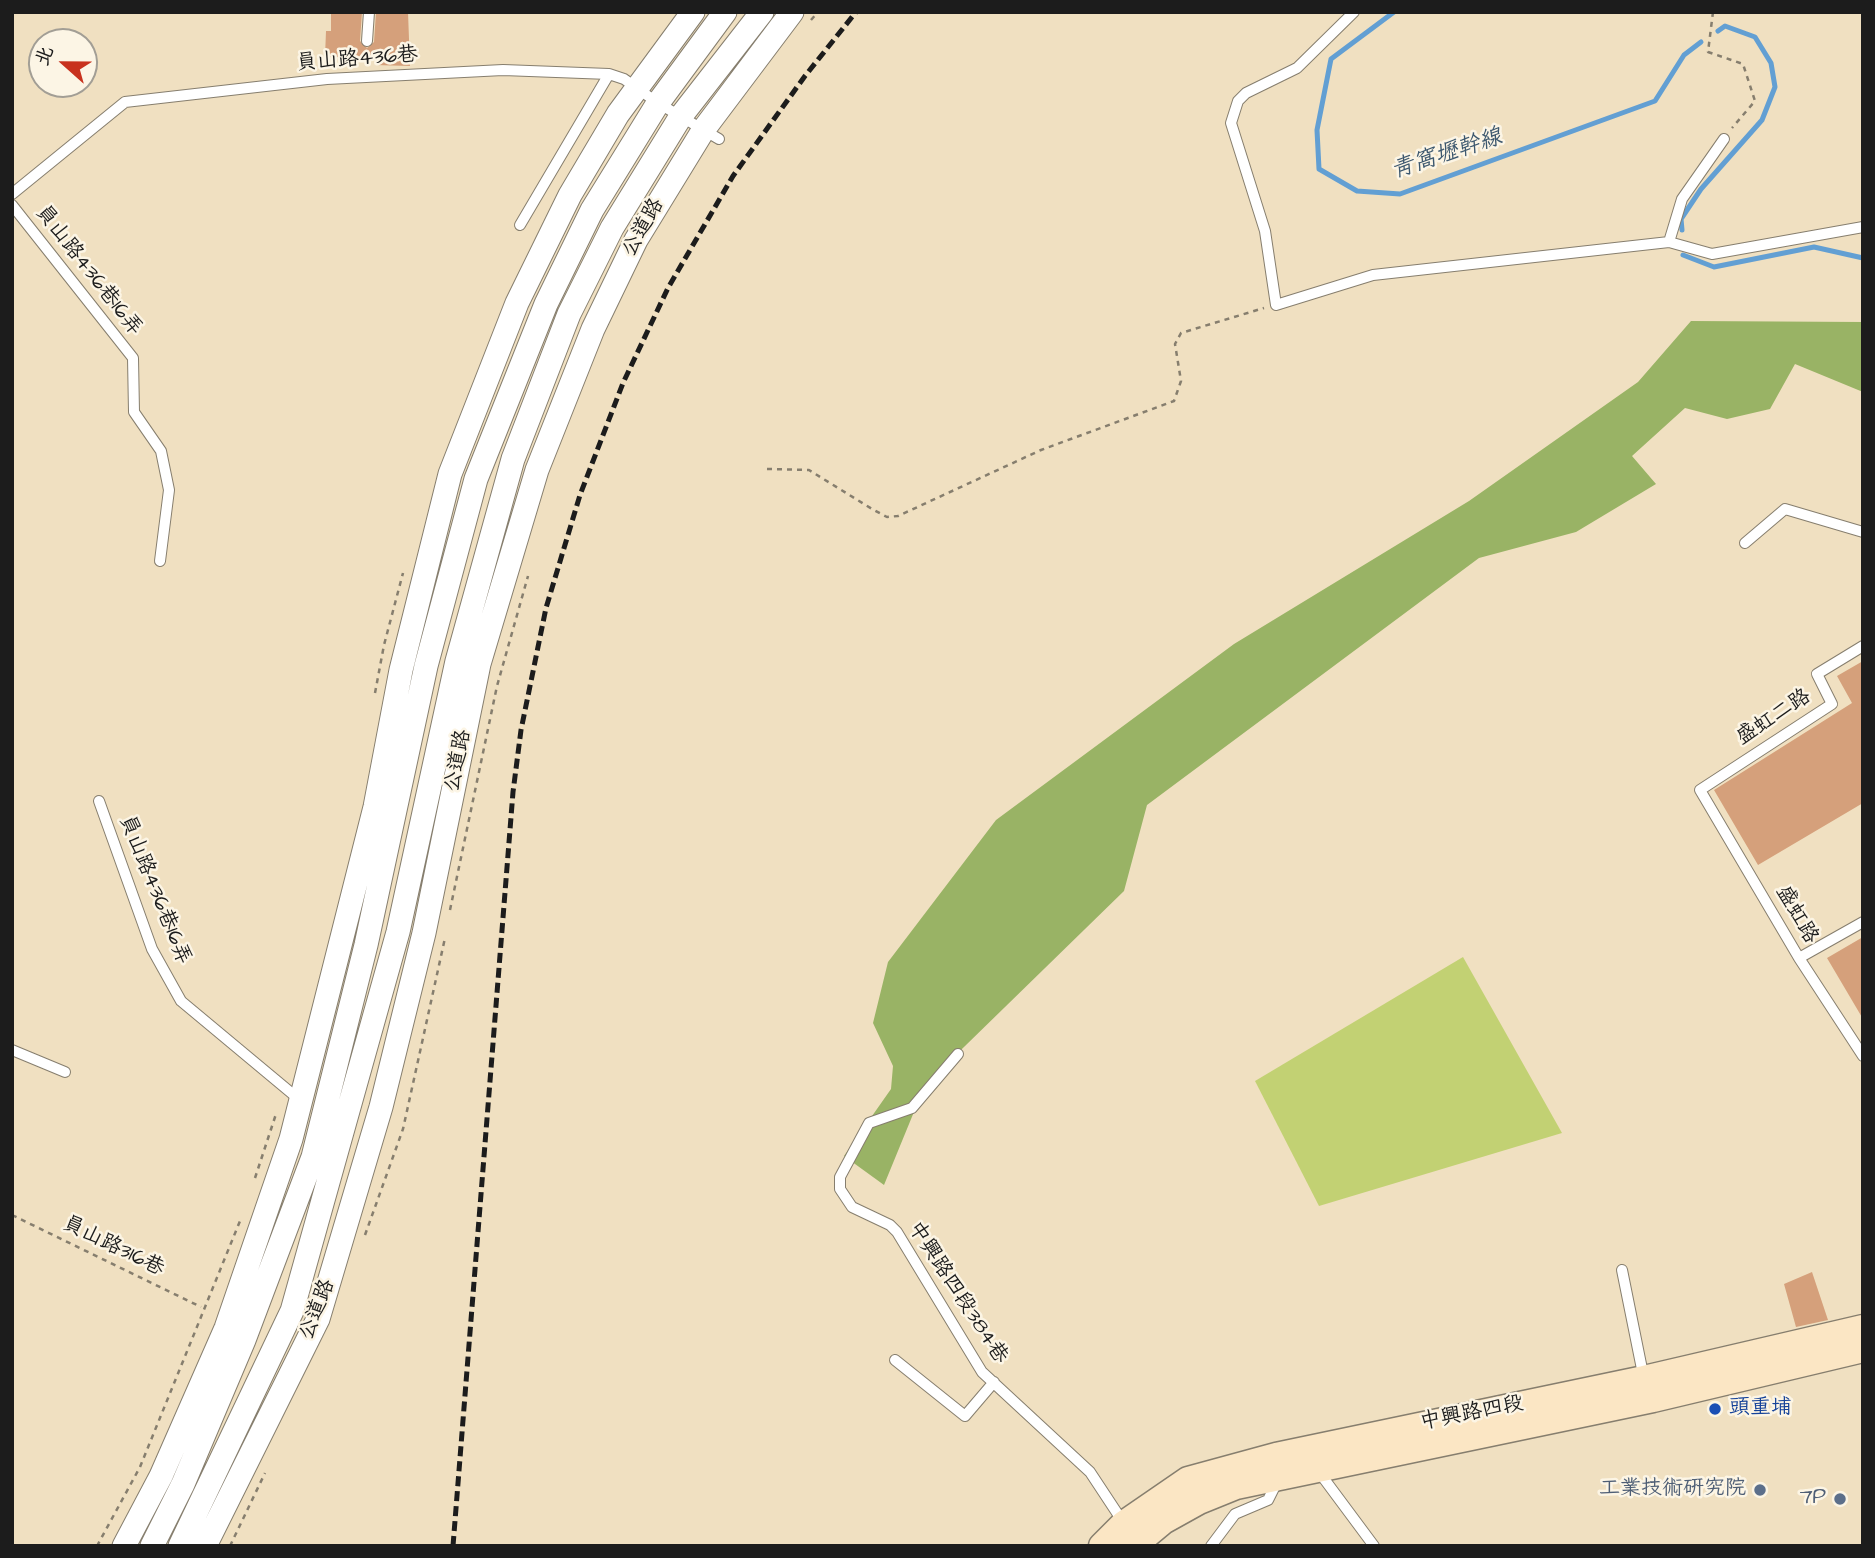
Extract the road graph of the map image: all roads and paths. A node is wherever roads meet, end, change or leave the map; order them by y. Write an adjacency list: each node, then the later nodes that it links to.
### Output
1 (369, 12): 9 (lane)
2 (693, 12): 11 (street)
3 (725, 12): 12 (street)
4 (762, 12): 13 (street, 公道路)
5 (818, 12): 8 (path)
6 (1354, 12): 21 (lane)
7 (1713, 12): 15 (path)
8 (801, 17): 14 (street, 公道路)
9 (367, 41)
10 (609, 74): 11 (lane, 員山路436巷); 16 (lane, 員山路436巷); 18 (lane)
11 (638, 87): 12 (lane, 員山路436巷); 38 (street)
12 (658, 103): 13 (lane, 員山路436巷); 41 (street)
13 (681, 117): 14 (lane, 員山路436巷); 55 (street, 公道路)
14 (712, 134): 56 (street, 公道路)
15 (1724, 139): 20 (lane)
16 (12, 194)
17 (12, 205): 25 (lane, 員山路436巷16弄)
18 (520, 225)
19 (1863, 226): 20 (lane)
20 (1669, 242): 21 (lane)
21 (1276, 305): 22 (path)
22 (767, 469)
23 (1863, 532): 24 (lane)
24 (1745, 543)
25 (160, 561)
26 (531, 565): 30 (path)
27 (1863, 646): 28 (lane, 盛虹二路)
28 (1700, 790): 33 (lane, 盛虹路)
29 (99, 801): 38 (lane, 員山路436巷16弄)
30 (448, 921)
31 (1863, 922): 33 (lane)
32 (445, 934): 40 (path)
33 (1799, 958): 36 (lane, 盛虹路)
34 (12, 1050): 37 (lane)
35 (958, 1054): 48 (lane, 中興路四段384巷)
36 (1863, 1056)
37 (65, 1072)
38 (302, 1101): 41 (street)
39 (12, 1215): 43 (path, 員山路316巷)
40 (363, 1240)
41 (260, 1267): 45 (street); 45 (street)
42 (1622, 1270): 49 (lane)
43 (201, 1307)
44 (1863, 1328): 49 (main road, 中興路四段)
45 (235, 1334): 53 (street); 54 (street)
46 (1863, 1349): 49 (main road, 中興路四段)
47 (895, 1360): 48 (lane, 中興路四段384巷)
48 (994, 1382): 52 (lane, 中興路四段384巷)
49 (1649, 1389): 51 (main road, 中興路四段)
50 (270, 1462): 57 (path)
51 (1293, 1463): 52 (main road, 中興路四段); 59 (lane); 60 (lane)
52 (1133, 1539): 58 (main road, 中興路四段)
53 (124, 1546)
54 (152, 1546)
55 (180, 1546)
56 (205, 1546)
57 (230, 1546)
58 (1102, 1546)
59 (1211, 1546)
60 (1374, 1546)

